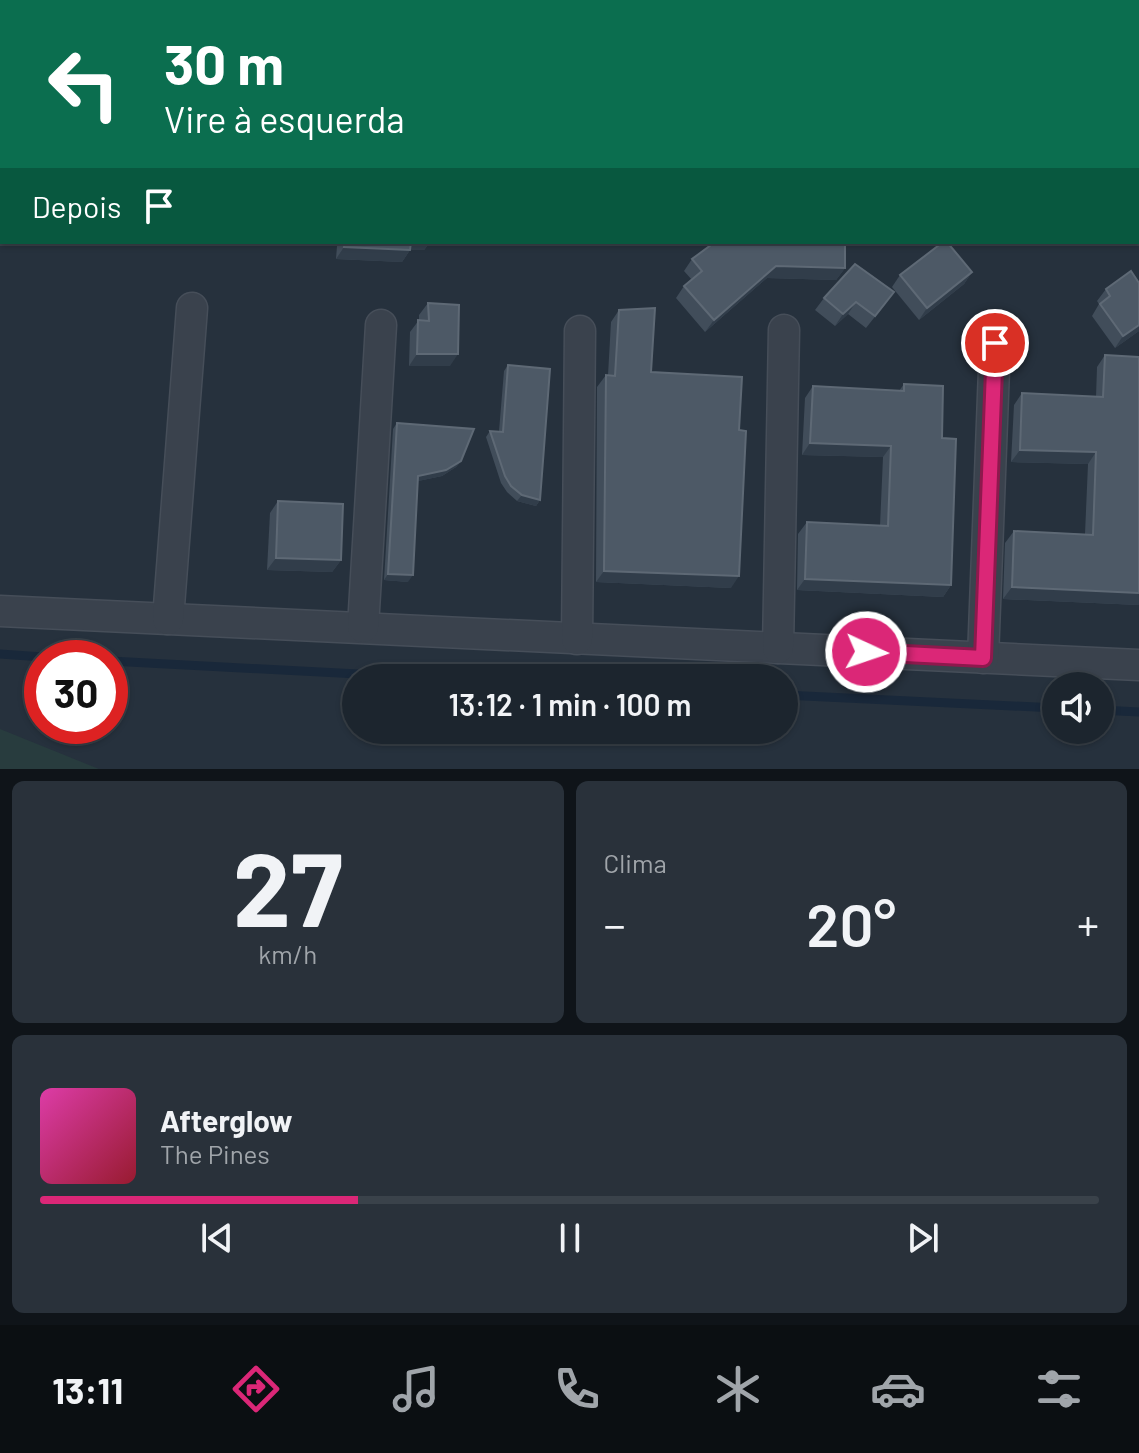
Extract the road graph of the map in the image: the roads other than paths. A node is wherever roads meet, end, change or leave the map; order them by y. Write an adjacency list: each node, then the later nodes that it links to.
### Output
1 (192, 308): 7 (street)
2 (381, 325): 8 (street)
3 (784, 330): 10 (street)
4 (580, 331): 9 (street)
5 (995, 343): 11 (street)
6 (0, 611): 7 (street)
7 (168, 619): 8 (street)
8 (363, 627): 9 (street)
9 (577, 639): 10 (street)
10 (778, 648): 11 (street)
11 (983, 658): 12 (street)
12 (1139, 665)

